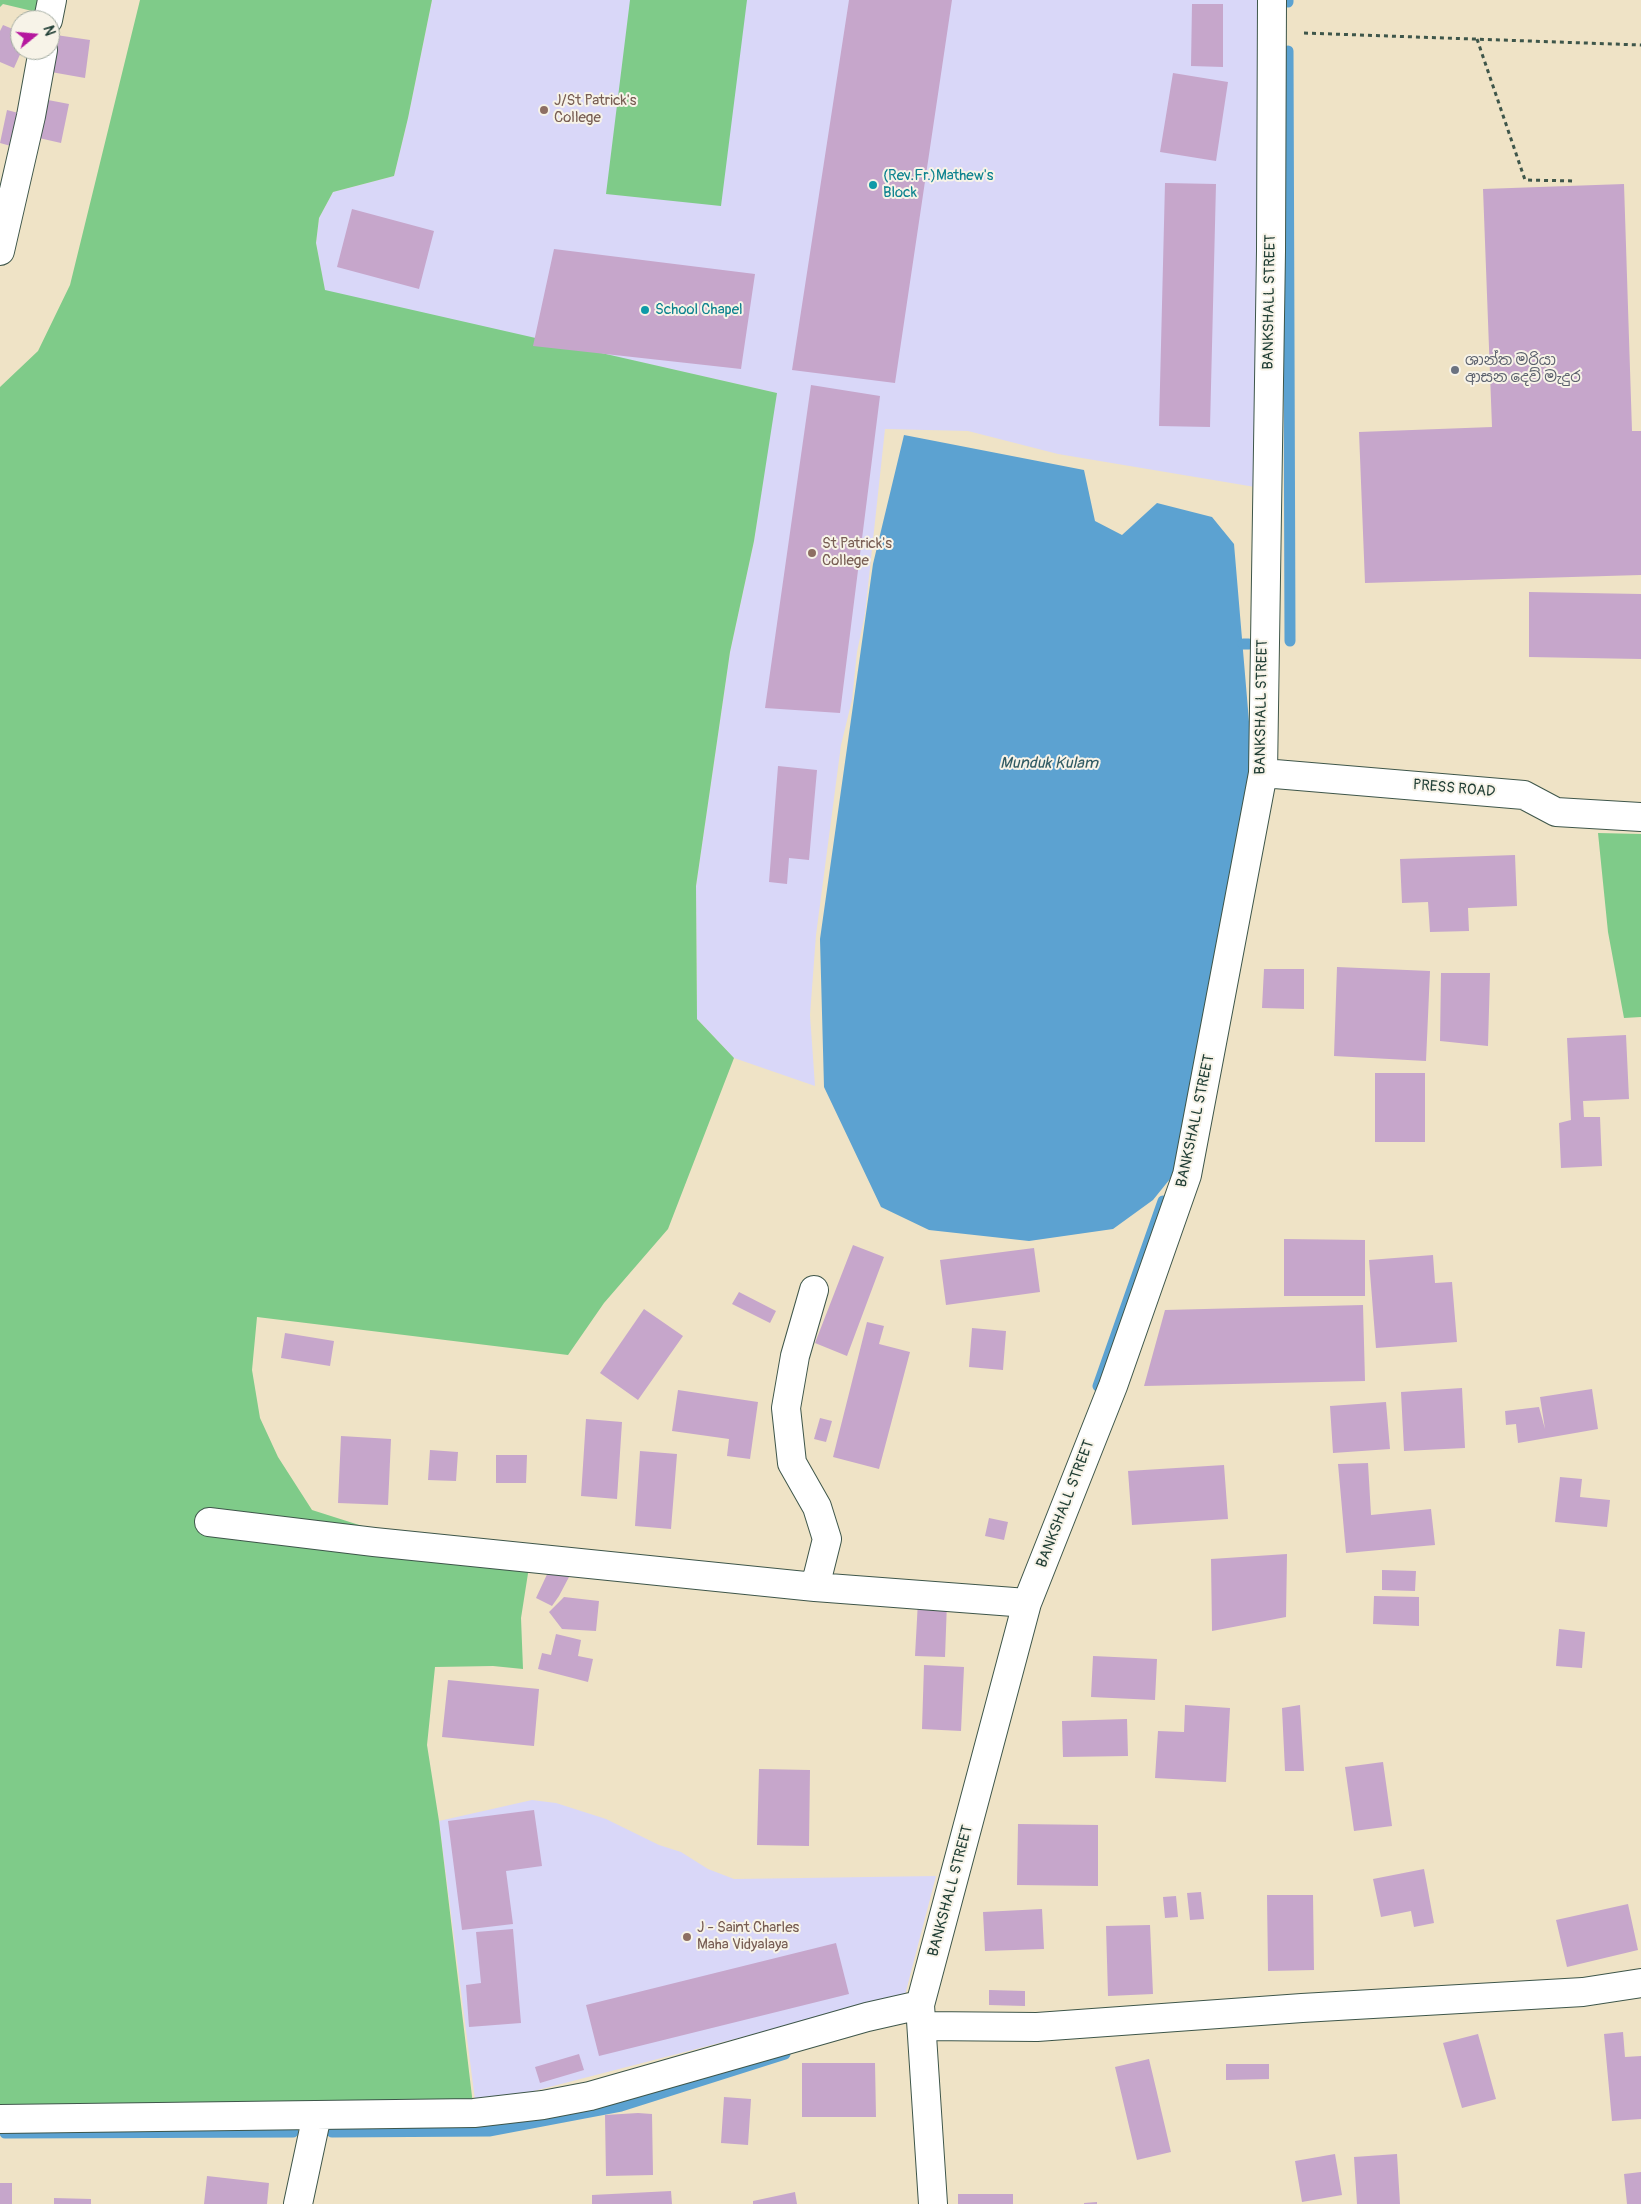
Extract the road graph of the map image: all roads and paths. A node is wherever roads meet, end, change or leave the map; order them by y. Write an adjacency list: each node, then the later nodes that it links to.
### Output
1 (1272, 0): 2 (street, BANKSHALL STREET)
2 (1271, 32): 3 (path); 8 (street, BANKSHALL STREET)
3 (1477, 39): 4 (path); 6 (path)
4 (1641, 45)
5 (41, 60): 7 (street)
6 (1575, 181)
7 (0, 251)
8 (1262, 773): 9 (street, PRESS ROAD); 13 (street, BANKSHALL STREET)
9 (1641, 818)
10 (814, 1290): 12 (street)
11 (209, 1522): 12 (street)
12 (815, 1587): 13 (street)
13 (1027, 1603): 15 (street, BANKSHALL STREET)
14 (1641, 1984): 15 (street)
15 (922, 2015): 16 (street); 19 (street, BANKSHALL STREET)
16 (317, 2115): 17 (street); 18 (street)
17 (0, 2118)
18 (298, 2204)
19 (933, 2204)

